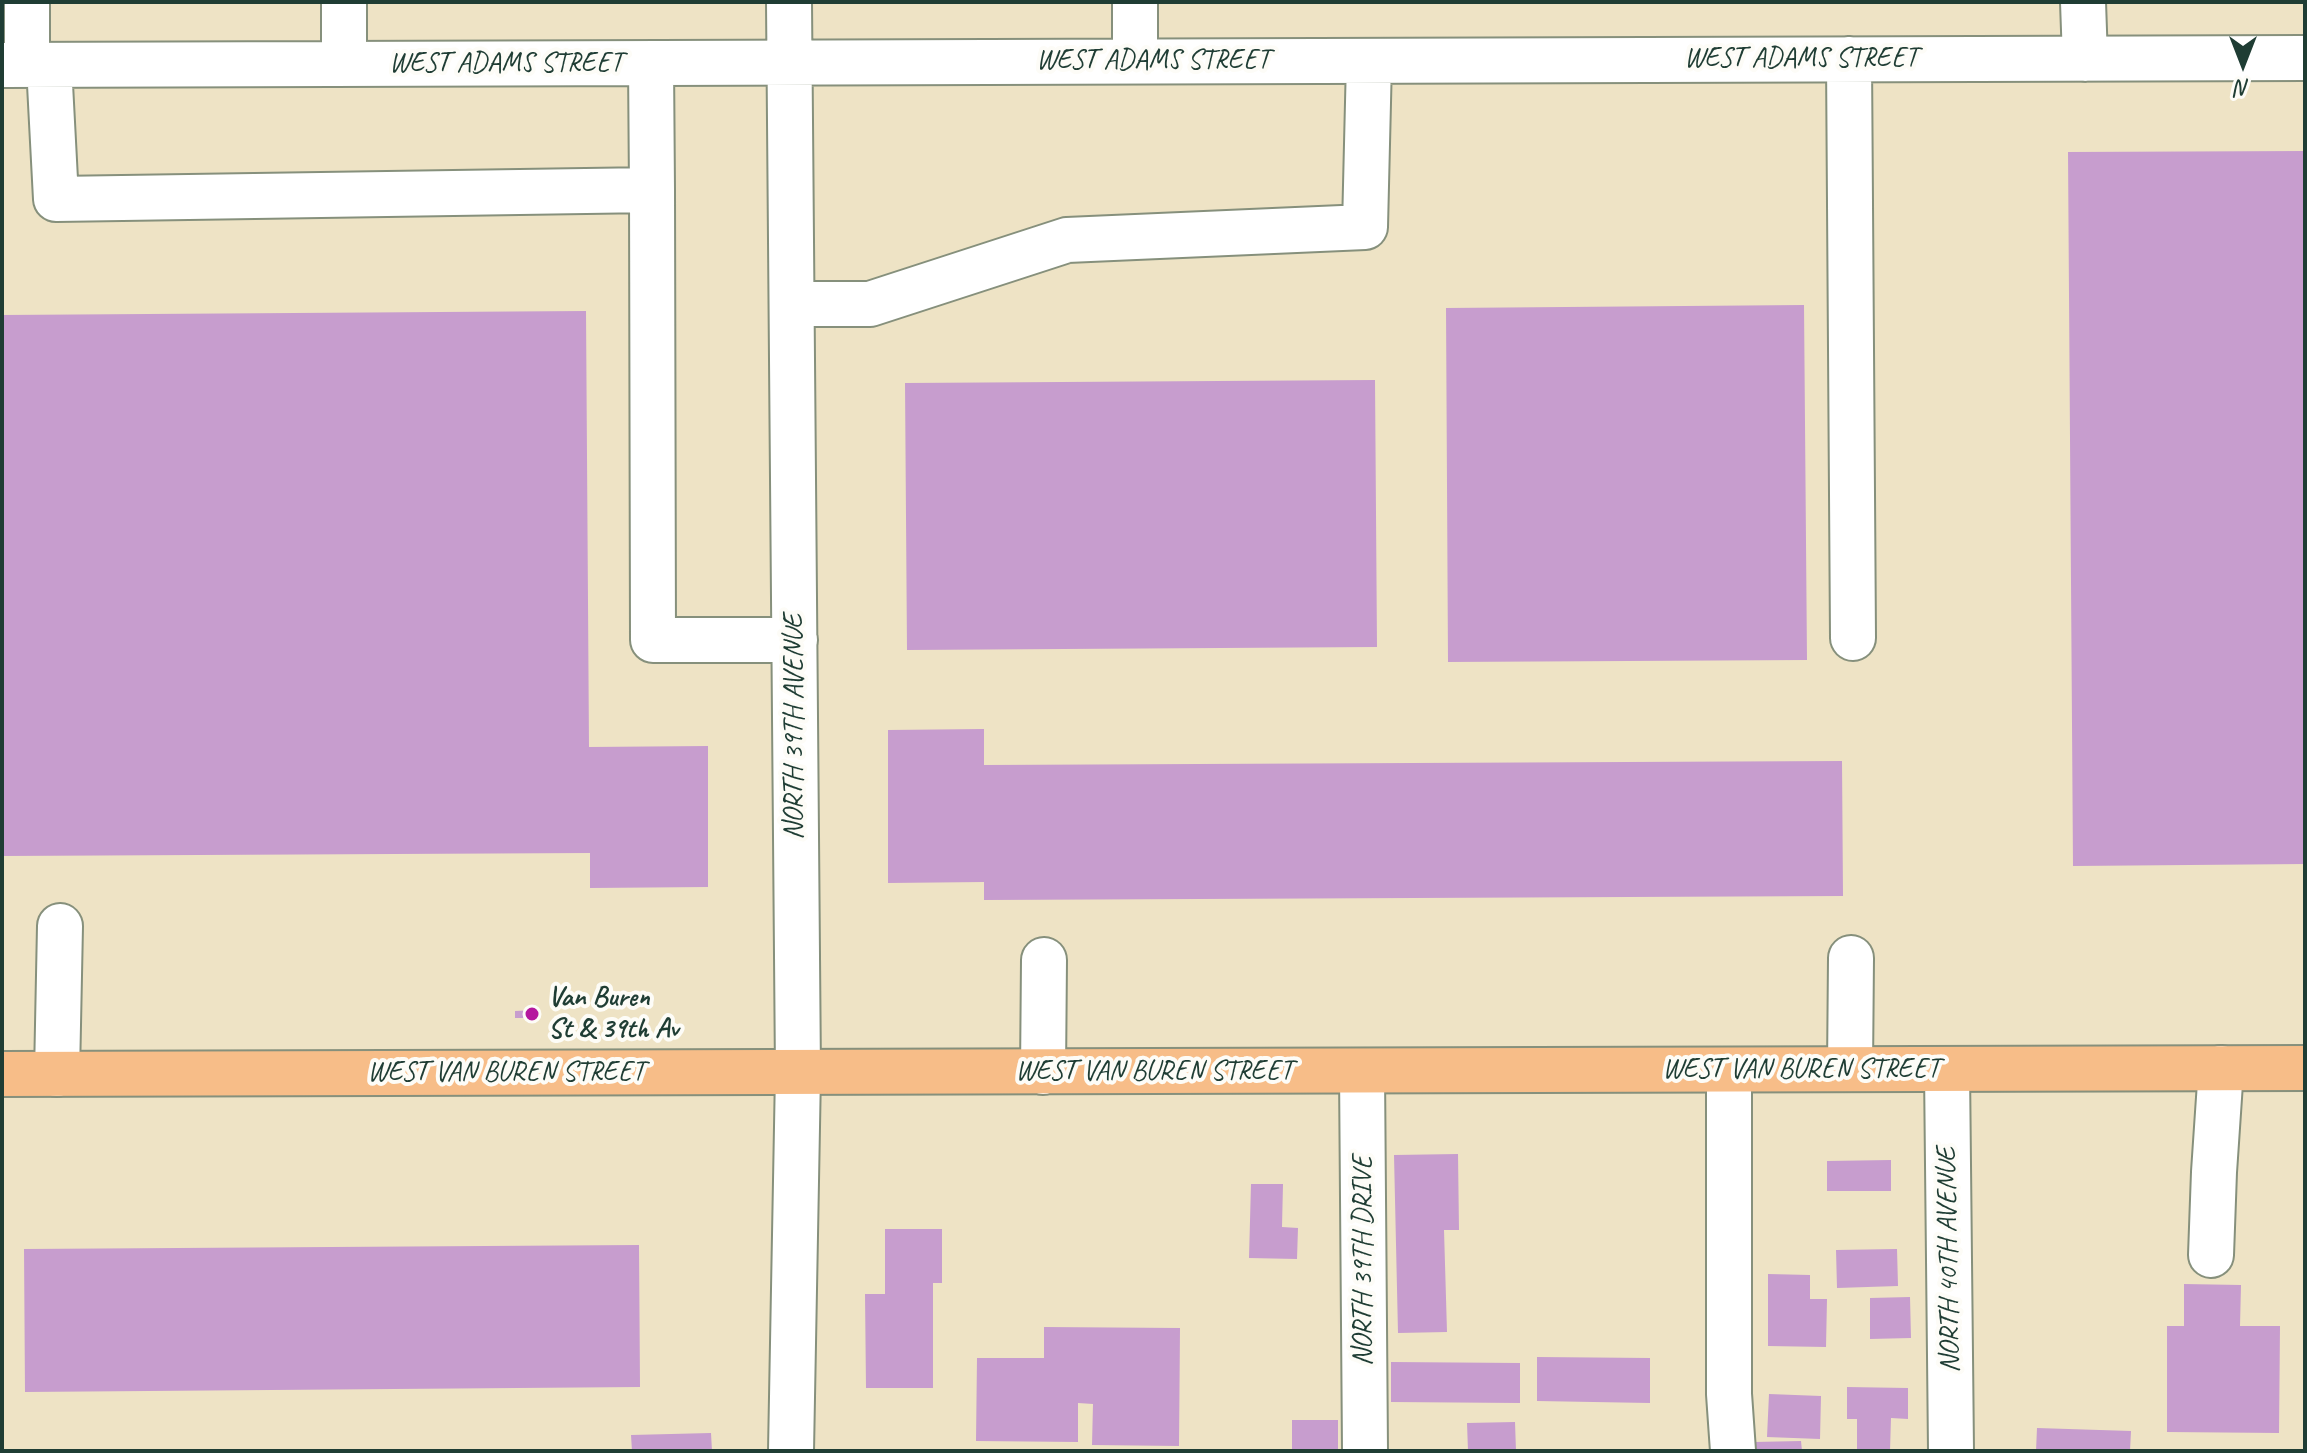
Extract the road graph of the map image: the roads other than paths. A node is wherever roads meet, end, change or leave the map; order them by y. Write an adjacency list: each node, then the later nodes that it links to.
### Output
1 (27, 2): 14 (street)
2 (344, 2): 13 (street)
3 (789, 2): 12 (street, NORTH 39TH AVENUE)
4 (1135, 2): 9 (street)
5 (2083, 2): 8 (street)
6 (2305, 58): 8 (street, WEST ADAMS STREET)
7 (1849, 59): 8 (street, WEST ADAMS STREET); 10 (street, WEST ADAMS STREET); 17 (street)
8 (2085, 59)
9 (1135, 61): 10 (street, WEST ADAMS STREET); 12 (street, WEST ADAMS STREET)
10 (1369, 61): 16 (street)
11 (651, 63): 12 (street, WEST ADAMS STREET); 13 (street, WEST ADAMS STREET); 15 (street)
12 (789, 63): 16 (street, NORTH 39TH AVENUE)
13 (344, 64): 14 (street, WEST ADAMS STREET)
14 (26, 65): 15 (street)
15 (652, 190): 18 (street)
16 (792, 304): 18 (street, NORTH 39TH AVENUE)
17 (1853, 638)
18 (795, 640): 29 (street, NORTH 39TH AVENUE)
19 (60, 926): 31 (street)
20 (1851, 958): 24 (street)
21 (1044, 960): 28 (street)
22 (2221, 1068): 23 (main road, WEST VAN BUREN STREET); 25 (main road, WEST VAN BUREN STREET); 32 (street)
23 (2305, 1068)
24 (1850, 1069): 25 (main road, WEST VAN BUREN STREET); 26 (main road, WEST VAN BUREN STREET)
25 (1947, 1069): 36 (street, NORTH 40TH AVENUE)
26 (1729, 1070): 27 (main road, WEST VAN BUREN STREET); 35 (street)
27 (1362, 1071): 28 (main road, WEST VAN BUREN STREET); 34 (street, NORTH 39TH DRIVE)
28 (1043, 1072): 29 (main road, WEST VAN BUREN STREET)
29 (798, 1073): 31 (main road, WEST VAN BUREN STREET); 33 (street, NORTH 39TH AVENUE)
30 (2, 1074): 31 (main road, WEST VAN BUREN STREET)
31 (57, 1074)
32 (2211, 1255)
33 (791, 1451)
34 (1365, 1451)
35 (1733, 1451)
36 (1951, 1451)

